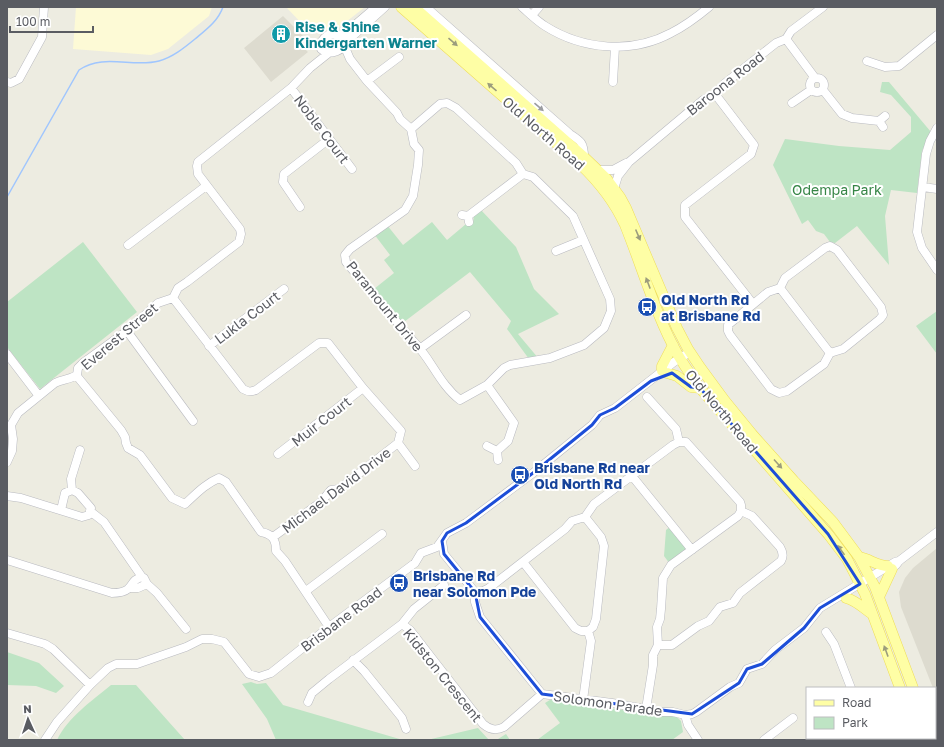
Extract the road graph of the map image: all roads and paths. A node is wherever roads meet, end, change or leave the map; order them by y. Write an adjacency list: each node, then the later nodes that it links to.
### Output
1 (44, 7): 23 (street)
2 (376, 7): 13 (street, Everest Street)
3 (385, 7): 16 (street, Everest Street)
4 (401, 7): 55 (main road, Old North Road, one-way to 4)
5 (414, 7): 34 (main road, Old North Road, one-way to 34)
6 (426, 7): 34 (street, Old North Road, one-way to 34)
7 (522, 7): 11 (street)
8 (538, 7): 11 (street)
9 (709, 7): 15 (street)
10 (823, 7): 14 (street, Baroona Road)
11 (532, 15): 15 (street)
12 (937, 35): 19 (street)
13 (339, 36): 16 (street); 17 (street, Everest Street)
14 (786, 39): 21 (street); 28 (street, Baroona Road)
15 (615, 47): 24 (street)
16 (340, 48): 17 (street); 20 (street, Everest Street); 22 (street, Paramount Drive)
17 (321, 49): 20 (street, Everest Street)
18 (400, 57): 22 (street)
19 (867, 61)
20 (310, 68): 25 (street, Everest Street)
21 (815, 78): 26 (street); 27 (street)
22 (367, 81): 32 (street, Paramount Drive)
23 (7, 82)
24 (613, 82)
25 (292, 88): 33 (street, Noble Court); 39 (street, Everest Street)
26 (811, 90): 27 (street); 29 (street)
27 (823, 90): 30 (street)
28 (715, 94): 35 (street, Baroona Road); 52 (street)
29 (792, 103)
30 (882, 121)
31 (937, 128): 40 (street)
32 (411, 129): 38 (street); 57 (street, Paramount Drive)
33 (329, 139): 36 (street, Noble Court); 43 (street)
34 (584, 157): 37 (main road, Old North Road)
35 (629, 162): 37 (street, Baroona Road); 41 (street, Baroona Road)
36 (352, 169)
37 (598, 170): 41 (main road, Old North Road)
38 (523, 174): 44 (street); 45 (street)
39 (206, 186): 46 (street); 51 (street, Everest Street)
40 (923, 188): 42 (street); 48 (street)
41 (614, 189): 60 (main road, Old North Road, one-way to 60)
42 (937, 189)
43 (300, 207)
44 (466, 218)
45 (583, 240): 47 (street); 64 (street)
46 (128, 245)
47 (555, 252)
48 (937, 270)
49 (780, 288): 52 (street); 58 (street); 58 (street)
50 (284, 289): 56 (street, Lukla Court)
51 (173, 298): 54 (street, Everest Street); 56 (street, Michael David Drive)
52 (753, 304): 58 (street)
53 (466, 315): 57 (street)
54 (126, 331): 63 (street, Everest Street); 69 (street)
55 (673, 345): 61 (main road, Old North Road); 62 (main road)
56 (210, 346): 65 (street, Michael David Drive)
57 (421, 348): 64 (street, Paramount Drive)
58 (830, 353)
59 (7, 354): 67 (street)
60 (691, 355): 61 (street, Brisbane Road); 93 (main road, Old North Road, one-way to 93)
61 (681, 360): 62 (street, Brisbane Road); 66 (main road, Old North Road)
62 (664, 372): 66 (main road); 89 (street, Brisbane Road)
63 (76, 375): 67 (street, Everest Street); 88 (street)
64 (487, 385): 74 (street)
65 (363, 388): 71 (street, Michael David Drive); 75 (street, Muir Court)
66 (700, 388): 100 (main road, Old North Road, one-way to 66)
67 (39, 396): 77 (street, Everest Street)
68 (647, 397): 70 (street)
69 (193, 421)
70 (679, 442): 79 (street); 84 (street)
71 (398, 443): 78 (street, Michael David Drive); 88 (street, Michael David Drive)
72 (487, 446): 74 (street)
73 (80, 450): 80 (street)
74 (497, 451): 76 (street)
75 (278, 454)
76 (498, 460)
77 (7, 462)
78 (416, 466)
79 (632, 476): 85 (street); 90 (street)
80 (72, 490): 82 (street); 83 (street)
81 (7, 496): 82 (street)
82 (61, 510): 83 (street)
83 (90, 511): 97 (street)
84 (741, 511): 90 (street); 113 (street)
85 (585, 517): 95 (street); 110 (street)
86 (937, 532): 96 (street)
87 (382, 534): 101 (street)
88 (273, 537): 101 (street)
89 (442, 541): 91 (street, Brisbane Road); 92 (street)
90 (692, 550): 113 (street)
91 (429, 551): 92 (street); 108 (street, Brisbane Road)
92 (444, 554): 102 (street, Solomon Parade)
93 (860, 557): 96 (main road); 98 (main road, Old North Road)
94 (7, 560): 97 (street)
95 (523, 562): 102 (street); 110 (street)
96 (890, 567): 98 (street); 103 (main road)
97 (144, 580): 109 (street)
98 (872, 580): 100 (street); 103 (main road, Old North Road)
99 (444, 585): 107 (street, Kidston Crescent)
100 (861, 586): 104 (street); 105 (main road, Old North Road); 106 (street)
101 (306, 591): 108 (street)
102 (475, 592): 119 (street, Solomon Parade)
103 (879, 597): 118 (main road, Old North Road)
104 (846, 598): 105 (main road); 106 (street)
105 (872, 614): 117 (main road, Old North Road, one-way to 105)
106 (812, 620): 123 (street)
107 (402, 624): 114 (street, Kidston Crescent); 119 (street, Kidston Crescent)
108 (329, 627): 115 (street, Brisbane Road)
109 (186, 629)
110 (588, 631): 120 (street)
111 (826, 632): 116 (street)
112 (7, 633): 115 (street)
113 (658, 645): 122 (street)
114 (353, 660): 121 (street, Kidston Crescent); 125 (street)
115 (90, 684): 126 (street, Brisbane Road)
116 (851, 687)
117 (900, 687)
118 (913, 687)
119 (542, 694): 120 (street, Solomon Parade)
120 (583, 700): 122 (street, Solomon Parade)
121 (308, 702)
122 (646, 709): 123 (street, Solomon Parade)
123 (689, 714): 127 (street)
124 (793, 718): 128 (street)
125 (406, 729)
126 (45, 740)
127 (698, 740)
128 (764, 740)

